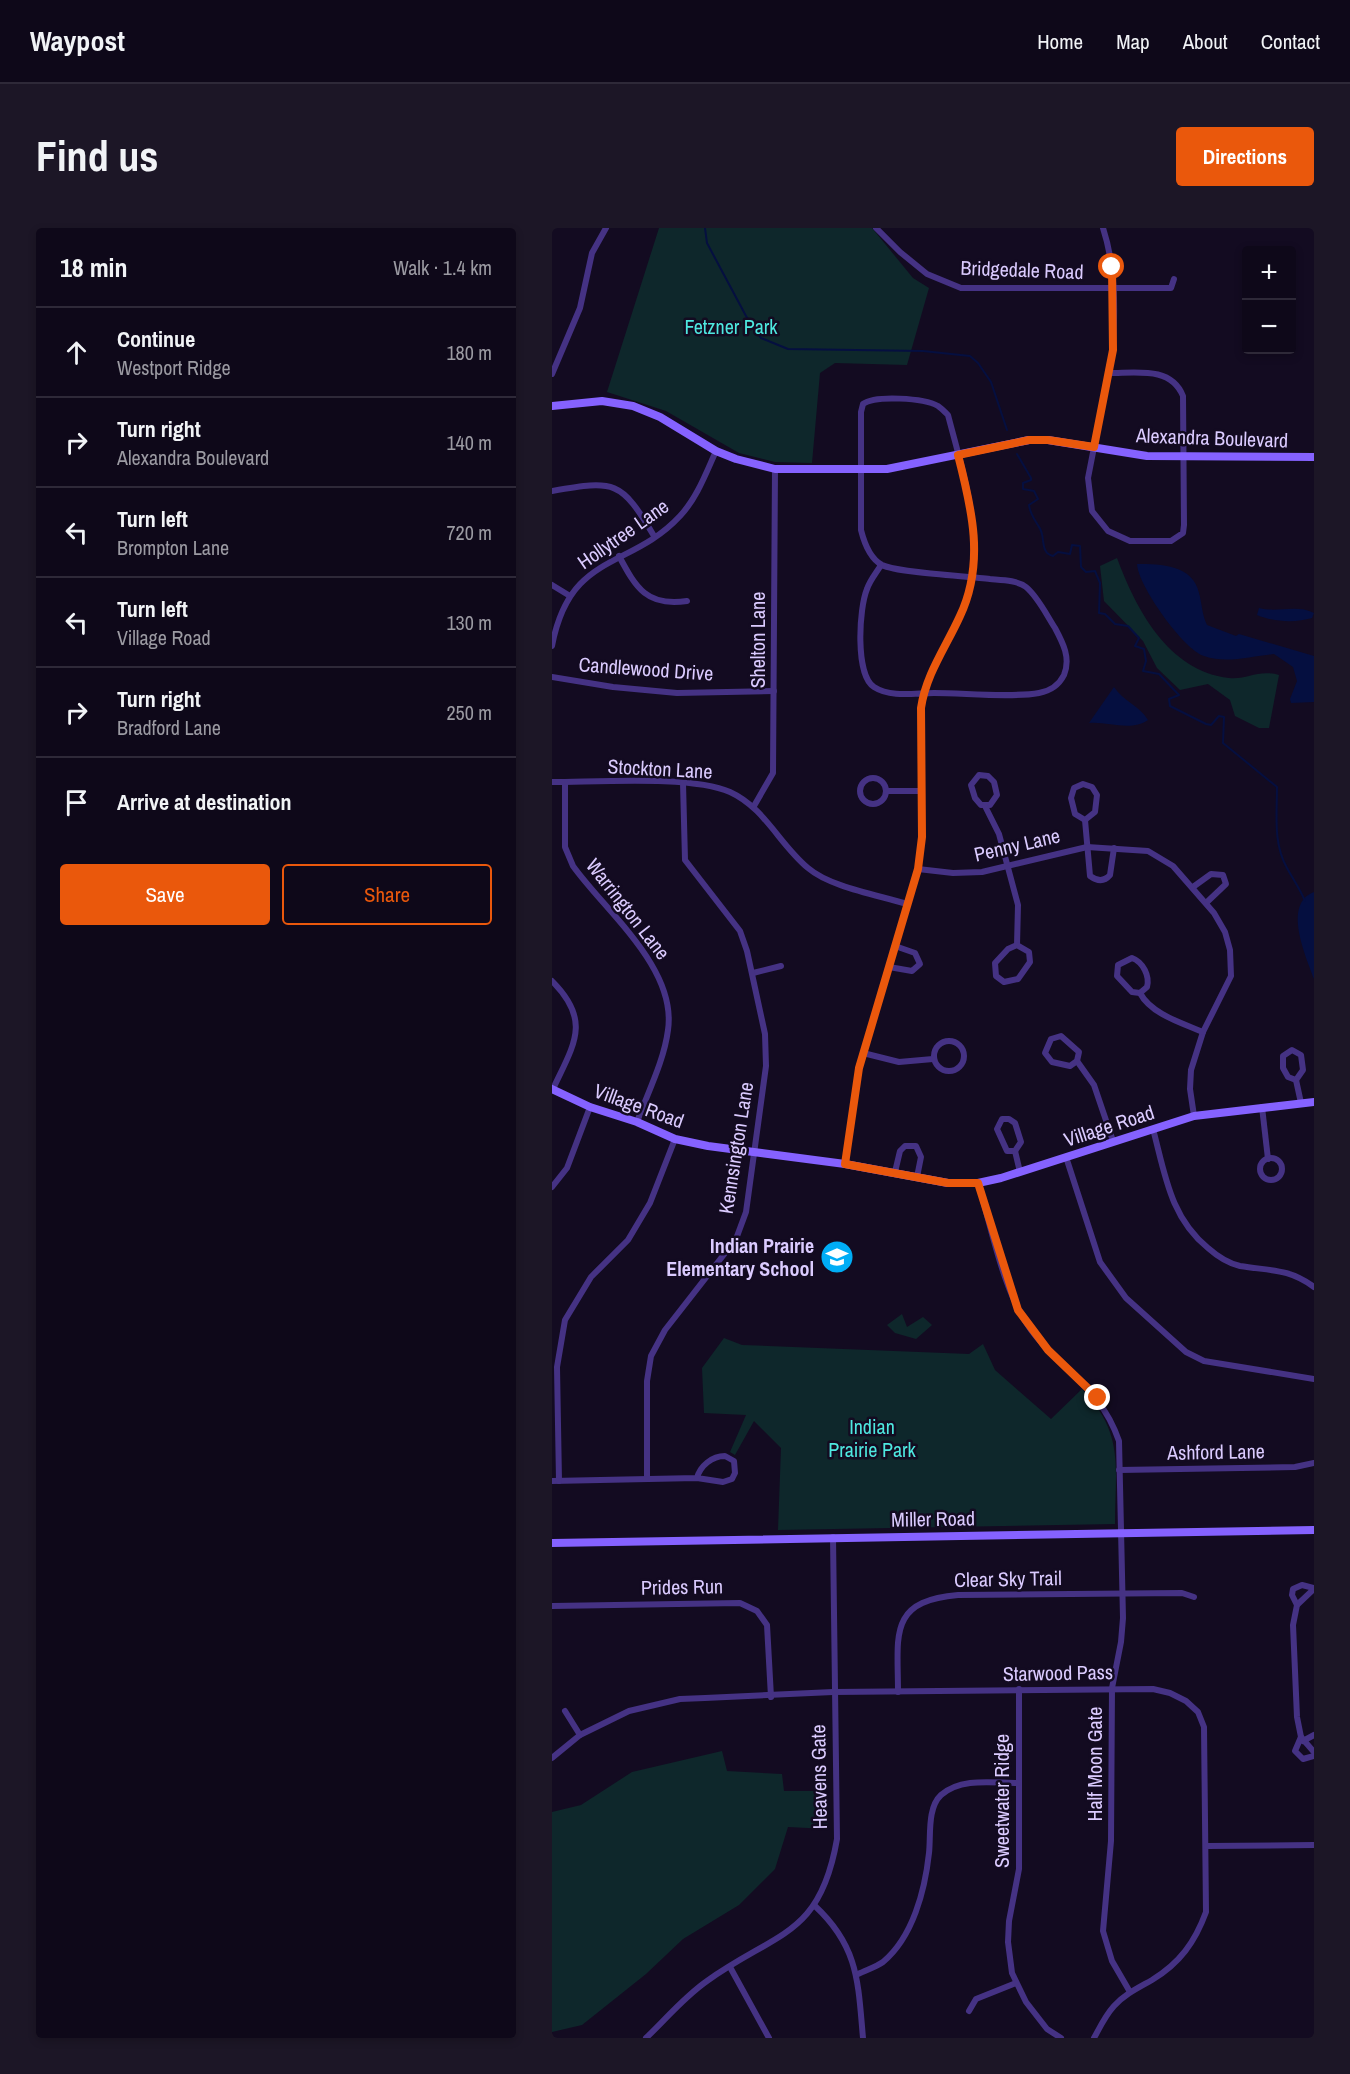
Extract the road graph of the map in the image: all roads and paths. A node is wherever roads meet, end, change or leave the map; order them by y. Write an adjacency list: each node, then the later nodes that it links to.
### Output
1 (606, 228): 7 (street)
2 (876, 228): 5 (street, Bridgedale Road)
3 (1103, 228): 5 (street)
4 (1174, 279): 5 (street, Bridgedale Road)
5 (1114, 288): 6 (street)
6 (1109, 373): 9 (street); 12 (street)
7 (552, 374)
8 (552, 404): 10 (street, Alexandra Boulevard)
9 (1094, 447): 11 (street, Alexandra Boulevard); 12 (street, Alexandra Boulevard); 12 (street)
10 (716, 451): 14 (street, Alexandra Boulevard); 17 (street, Hollytree Lane)
11 (958, 455): 15 (street, Alexandra Boulevard); 15 (street); 20 (street)
12 (1185, 457): 13 (street, Alexandra Boulevard)
13 (1314, 457)
14 (775, 469): 15 (street, Alexandra Boulevard); 26 (street, Shelton Lane)
15 (861, 469): 19 (street)
16 (552, 490): 17 (street)
17 (654, 536): 18 (street, Hollytree Lane)
18 (619, 556): 22 (street, Hollytree Lane); 23 (street)
19 (881, 565): 20 (street); 27 (street)
20 (973, 577): 27 (street); 27 (street)
21 (552, 585): 22 (street)
22 (570, 596): 24 (street, Hollytree Lane)
23 (687, 601)
24 (552, 645)
25 (552, 677): 26 (street, Candlewood Drive)
26 (774, 691): 33 (street, Shelton Lane)
27 (923, 693): 31 (street)
28 (552, 782): 29 (street, Stockton Lane)
29 (565, 782): 30 (street, Stockton Lane); 61 (street, Warrington Lane)
30 (683, 783): 33 (street, Stockton Lane); 47 (street, Kennsington Lane)
31 (921, 790): 32 (street); 39 (street)
32 (886, 791): 32 (street)
33 (754, 806): 42 (street, Stockton Lane)
34 (985, 806): 34 (street); 38 (street)
35 (1085, 820): 35 (street); 36 (street)
36 (1087, 847): 37 (street, Penny Lane); 37 (street, Penny Lane); 38 (street, Penny Lane)
37 (1114, 848): 40 (street, Penny Lane)
38 (1007, 866): 39 (street, Penny Lane); 43 (street)
39 (918, 869): 42 (street)
40 (1193, 887): 41 (street, Penny Lane); 41 (street)
41 (1206, 903): 50 (street, Penny Lane)
42 (907, 904): 44 (street)
43 (1017, 945): 43 (street)
44 (895, 946): 46 (street); 46 (street)
45 (781, 966): 47 (street)
46 (888, 966): 51 (street)
47 (753, 973): 66 (street, Kennsington Lane)
48 (552, 981): 55 (street)
49 (1140, 993): 49 (street); 50 (street)
50 (1203, 1032): 60 (street, Penny Lane)
51 (863, 1053): 52 (street); 69 (street)
52 (933, 1059): 52 (street)
53 (1077, 1061): 53 (street); 64 (street)
54 (1296, 1080): 54 (street); 57 (street)
55 (553, 1089): 58 (street, Village Road)
56 (1314, 1102): 57 (street, Village Road)
57 (1301, 1103): 59 (street, Village Road)
58 (590, 1107): 61 (street, Village Road); 74 (street)
59 (1262, 1107): 60 (street, Village Road); 68 (street)
60 (1194, 1116): 62 (street, Village Road)
61 (637, 1122): 63 (street, Village Road)
62 (1153, 1129): 64 (street, Village Road); 75 (street)
63 (675, 1139): 66 (street, Village Road); 81 (street)
64 (1113, 1142): 67 (street, Village Road)
65 (1015, 1151): 65 (street); 71 (street)
66 (755, 1152): 69 (street, Village Road); 80 (street, Kennsington Lane)
67 (1066, 1157): 71 (street, Village Road); 76 (street)
68 (1268, 1159)
69 (845, 1164): 70 (street, Village Road)
70 (895, 1172): 72 (street, Village Road); 72 (street)
71 (1020, 1172): 73 (street, Village Road)
72 (916, 1177): 73 (street, Village Road)
73 (978, 1183): 78 (street, Half Moon Gate)
74 (552, 1186)
75 (1314, 1287)
76 (1314, 1379)
77 (1314, 1463): 78 (street, Ashford Lane)
78 (1119, 1470): 83 (street, Half Moon Gate)
79 (697, 1478): 79 (street); 80 (street)
80 (647, 1479): 81 (street)
81 (555, 1481)
82 (1314, 1530): 83 (street, Miller Road)
83 (1121, 1532): 84 (street, Miller Road); 87 (street, Half Moon Gate)
84 (833, 1537): 85 (street, Miller Road); 93 (street, Heavens Gate)
85 (552, 1543)
86 (1314, 1588): 89 (street); 89 (street)
87 (1121, 1594): 88 (street, Clear Sky Trail); 91 (street, Half Moon Gate); 94 (street, Clear Sky Trail)
88 (1194, 1597)
89 (1297, 1605): 99 (street)
90 (552, 1606): 95 (street, Prides Run)
91 (1112, 1688): 92 (street, Starwood Pass); 104 (street, Starwood Pass); 109 (street, Half Moon Gate)
92 (1019, 1689): 94 (street, Starwood Pass); 102 (street, Sweetwater Ridge)
93 (833, 1692): 94 (street, Starwood Pass); 95 (street, Starwood Pass); 105 (street, Heavens Gate)
94 (898, 1692)
95 (771, 1697): 97 (street, Starwood Pass)
96 (564, 1712): 97 (street)
97 (580, 1735): 101 (street, Starwood Pass)
98 (1314, 1735): 99 (street)
99 (1302, 1739): 100 (street); 100 (street)
100 (1314, 1754)
101 (552, 1758)
102 (1018, 1783): 107 (street); 108 (street, Sweetwater Ridge)
103 (1314, 1845): 104 (street)
104 (1207, 1846): 109 (street, Starwood Pass)
105 (815, 1906): 106 (street, Heavens Gate); 107 (street)
106 (730, 1966): 111 (street, Heavens Gate); 112 (street)
107 (858, 1974): 113 (street)
108 (1016, 1983): 110 (street); 114 (street, Sweetwater Ridge)
109 (1130, 1992): 115 (street, Starwood Pass)
110 (969, 2012)
111 (647, 2038)
112 (769, 2038)
113 (863, 2038)
114 (1061, 2038)
115 (1094, 2038)

